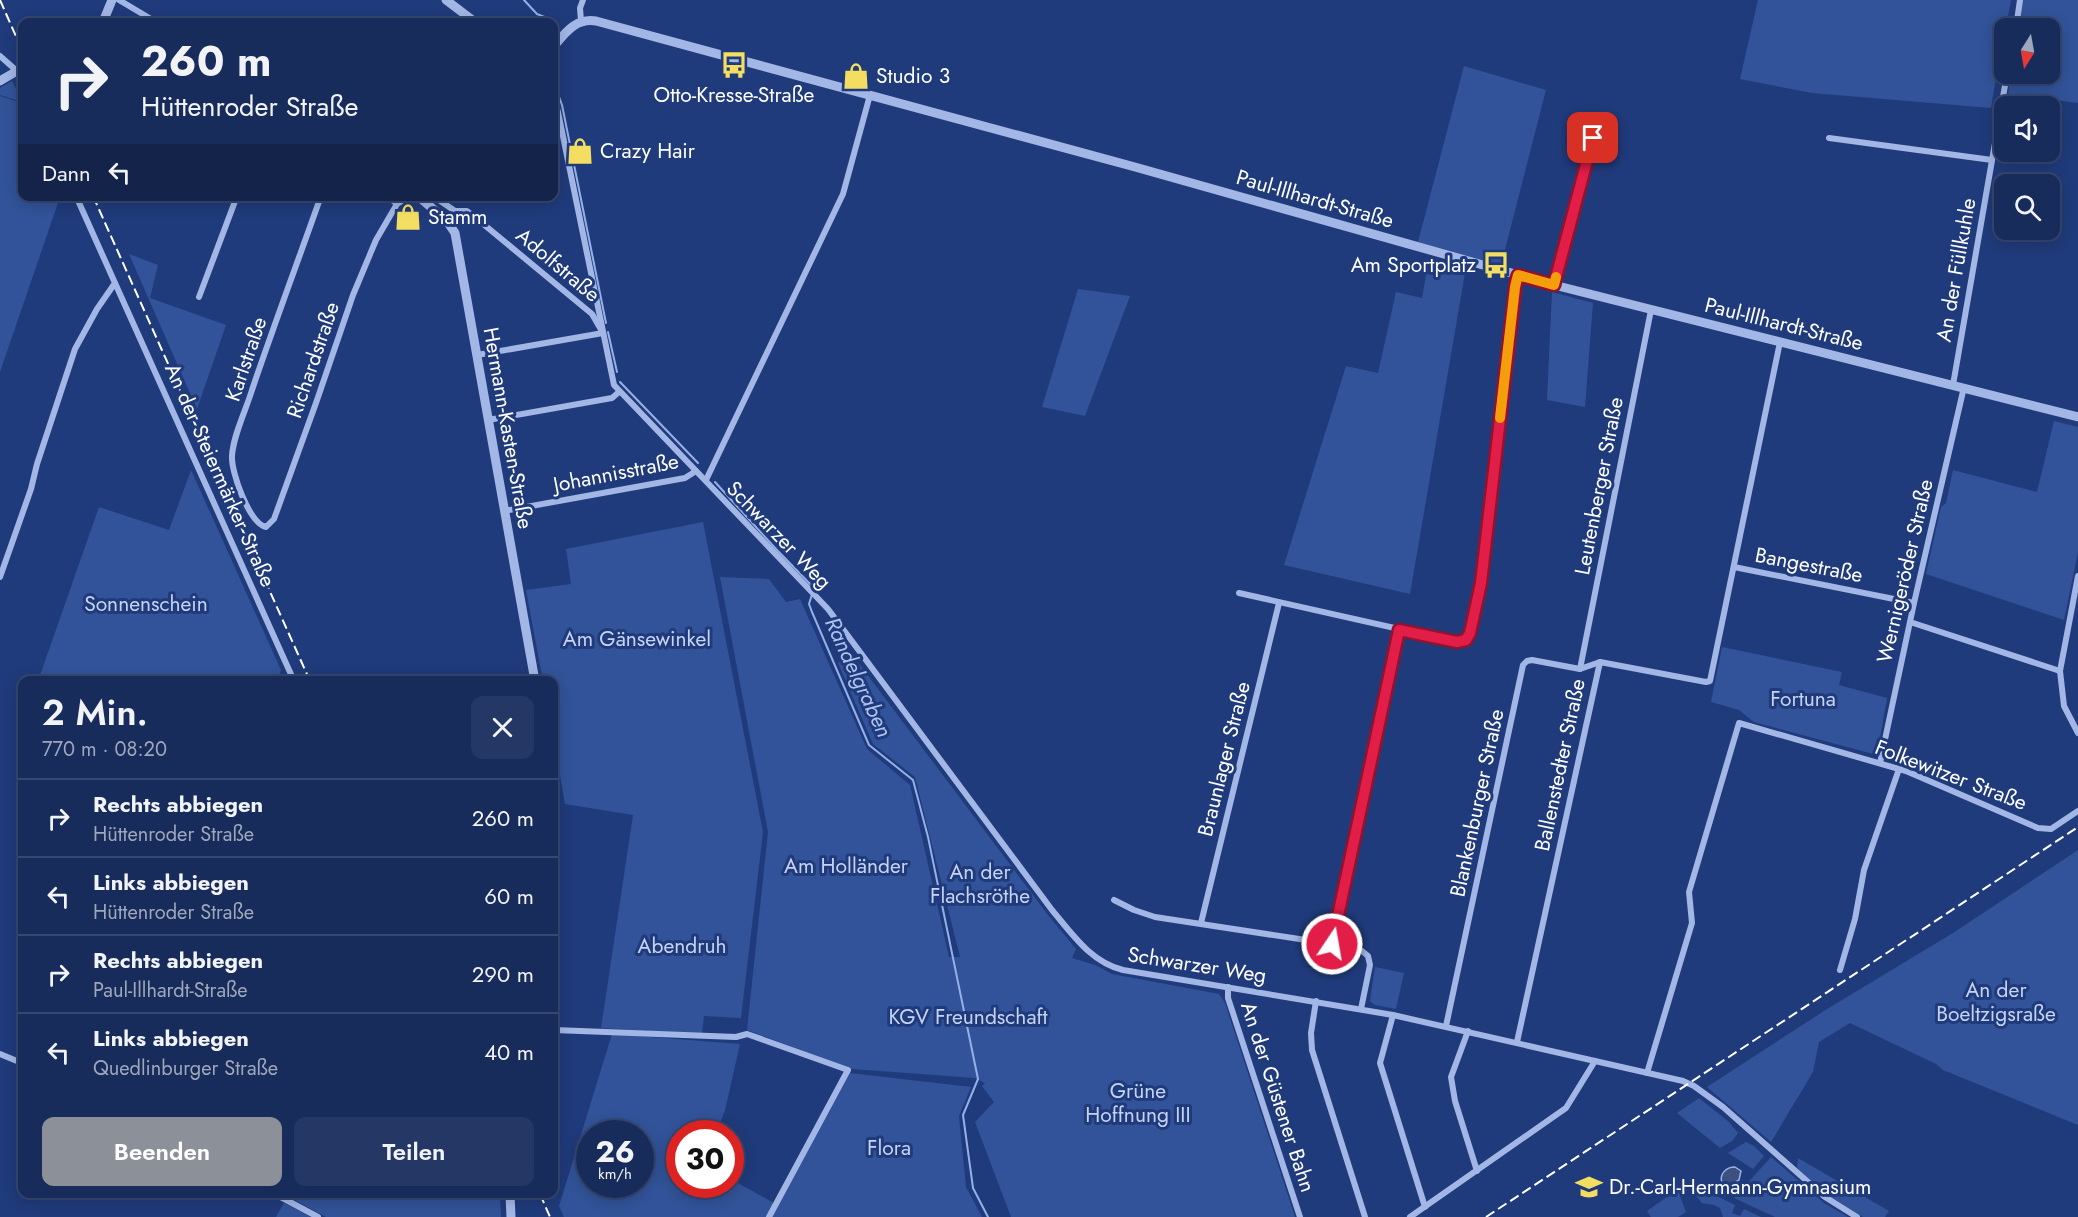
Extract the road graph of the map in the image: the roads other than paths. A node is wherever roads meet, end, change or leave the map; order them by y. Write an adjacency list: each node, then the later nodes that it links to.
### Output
1 (112, 0): 6 (street)
2 (121, 0): 7 (street)
3 (446, 0): 8 (street)
4 (583, 0): 10 (street)
5 (2020, 0): 9 (street)
6 (105, 18)
7 (150, 18)
8 (470, 18)
9 (2017, 18)
10 (581, 21): 11 (street); 17 (street, Paul-Illhardt-Straße)
11 (558, 41)
12 (0, 56): 13 (street)
13 (18, 71)
14 (18, 74): 15 (street)
15 (0, 81)
16 (2005, 84): 21 (street, An der Füllkuhle)
17 (870, 95): 32 (street, Paul-Illhardt-Straße); 46 (street)
18 (558, 112): 37 (street)
19 (1593, 138): 34 (street)
20 (1829, 138): 21 (street)
21 (1992, 160): 40 (street, An der Füllkuhle)
22 (78, 201): 33 (street, An der Steiermärker Straße)
23 (235, 201): 35 (street)
24 (319, 201): 48 (street, Karlstraße)
25 (394, 201): 29 (street)
26 (402, 201): 29 (street)
27 (424, 201): 31 (street, Hermann-Kasten-Straße)
28 (440, 201): 30 (street, Adolfstraße)
29 (398, 204): 48 (street, Richardstraße)
30 (455, 211): 31 (street); 37 (street, Adolfstraße)
31 (447, 221): 39 (street, Hermann-Kasten-Straße)
32 (1518, 275): 34 (street, Paul-Illhardt-Straße); 56 (street)
33 (114, 283): 51 (street); 60 (street, An der Steiermärker Straße)
34 (1554, 285): 36 (street, Paul-Illhardt-Straße)
35 (199, 297)
36 (1650, 310): 38 (street, Paul-Illhardt-Straße); 58 (street, Leutenberger Straße)
37 (603, 333): 39 (street); 42 (street)
38 (1780, 342): 40 (street, Paul-Illhardt-Straße); 49 (street, Ballenstedter Straße)
39 (477, 355): 44 (street, Hermann-Kasten-Straße)
40 (1953, 385): 41 (street, Paul-Illhardt-Straße)
41 (1964, 387): 43 (street, Paul-Illhardt-Straße); 54 (street, Wernigeröder Straße)
42 (619, 393): 44 (street); 45 (street)
43 (2078, 417)
44 (488, 420): 47 (street, Hermann-Kasten-Straße)
45 (696, 471): 46 (street); 47 (street, Johannisstraße)
46 (706, 480): 70 (street, Schwarzer Weg)
47 (504, 511): 61 (street, Hermann-Kasten-Straße)
48 (266, 527)
49 (1734, 567): 54 (street, Bangestraße); 57 (street, Ballenstedter Straße)
50 (2078, 576): 59 (street)
51 (0, 577)
52 (1239, 593): 53 (street)
53 (1279, 603): 56 (street); 67 (street, Braunlager Straße)
54 (1914, 603): 55 (street, Wernigeröder Straße)
55 (1910, 622): 59 (street); 63 (street, Wernigeröder Straße)
56 (1399, 630): 68 (street)
57 (1600, 662): 58 (street, Blankenburger Straße); 77 (street, Ballenstedter Straße)
58 (1580, 669): 74 (street, Blankenburger Straße)
59 (2060, 671): 62 (street)
60 (292, 676)
61 (534, 676)
62 (2078, 733)
63 (1880, 763): 64 (street, Folkewitzer Straße); 81 (street, Folkewitzer Straße)
64 (1899, 769): 65 (street, Folkewitzer Straße); 69 (street)
65 (2078, 812)
66 (1114, 900): 67 (street)
67 (1201, 923): 68 (street)
68 (1332, 944): 72 (street)
69 (1840, 970)
70 (1228, 987): 71 (street, Schwarzer Weg); 89 (street, An der Güstener Bahn)
71 (1316, 1001): 72 (street, Schwarzer Weg); 90 (street)
72 (1362, 1009): 73 (street, Schwarzer Weg)
73 (1393, 1015): 74 (street, Schwarzer Weg); 85 (street)
74 (1446, 1026): 76 (street, Schwarzer Weg)
75 (558, 1029): 88 (street)
76 (1467, 1031): 77 (street, Schwarzer Weg); 82 (street)
77 (1517, 1042): 80 (street, Schwarzer Weg)
78 (0, 1054): 79 (street)
79 (18, 1061)
80 (1595, 1061): 81 (street, Schwarzer Weg); 82 (street)
81 (1647, 1073): 92 (street, Schwarzer Weg)
82 (1477, 1171): 85 (street)
83 (282, 1198): 86 (street)
84 (510, 1198): 87 (street)
85 (1425, 1207): 91 (street)
86 (318, 1217)
87 (511, 1217)
88 (769, 1217)
89 (1300, 1217)
90 (1365, 1217)
91 (1410, 1217)
92 (1857, 1217)

